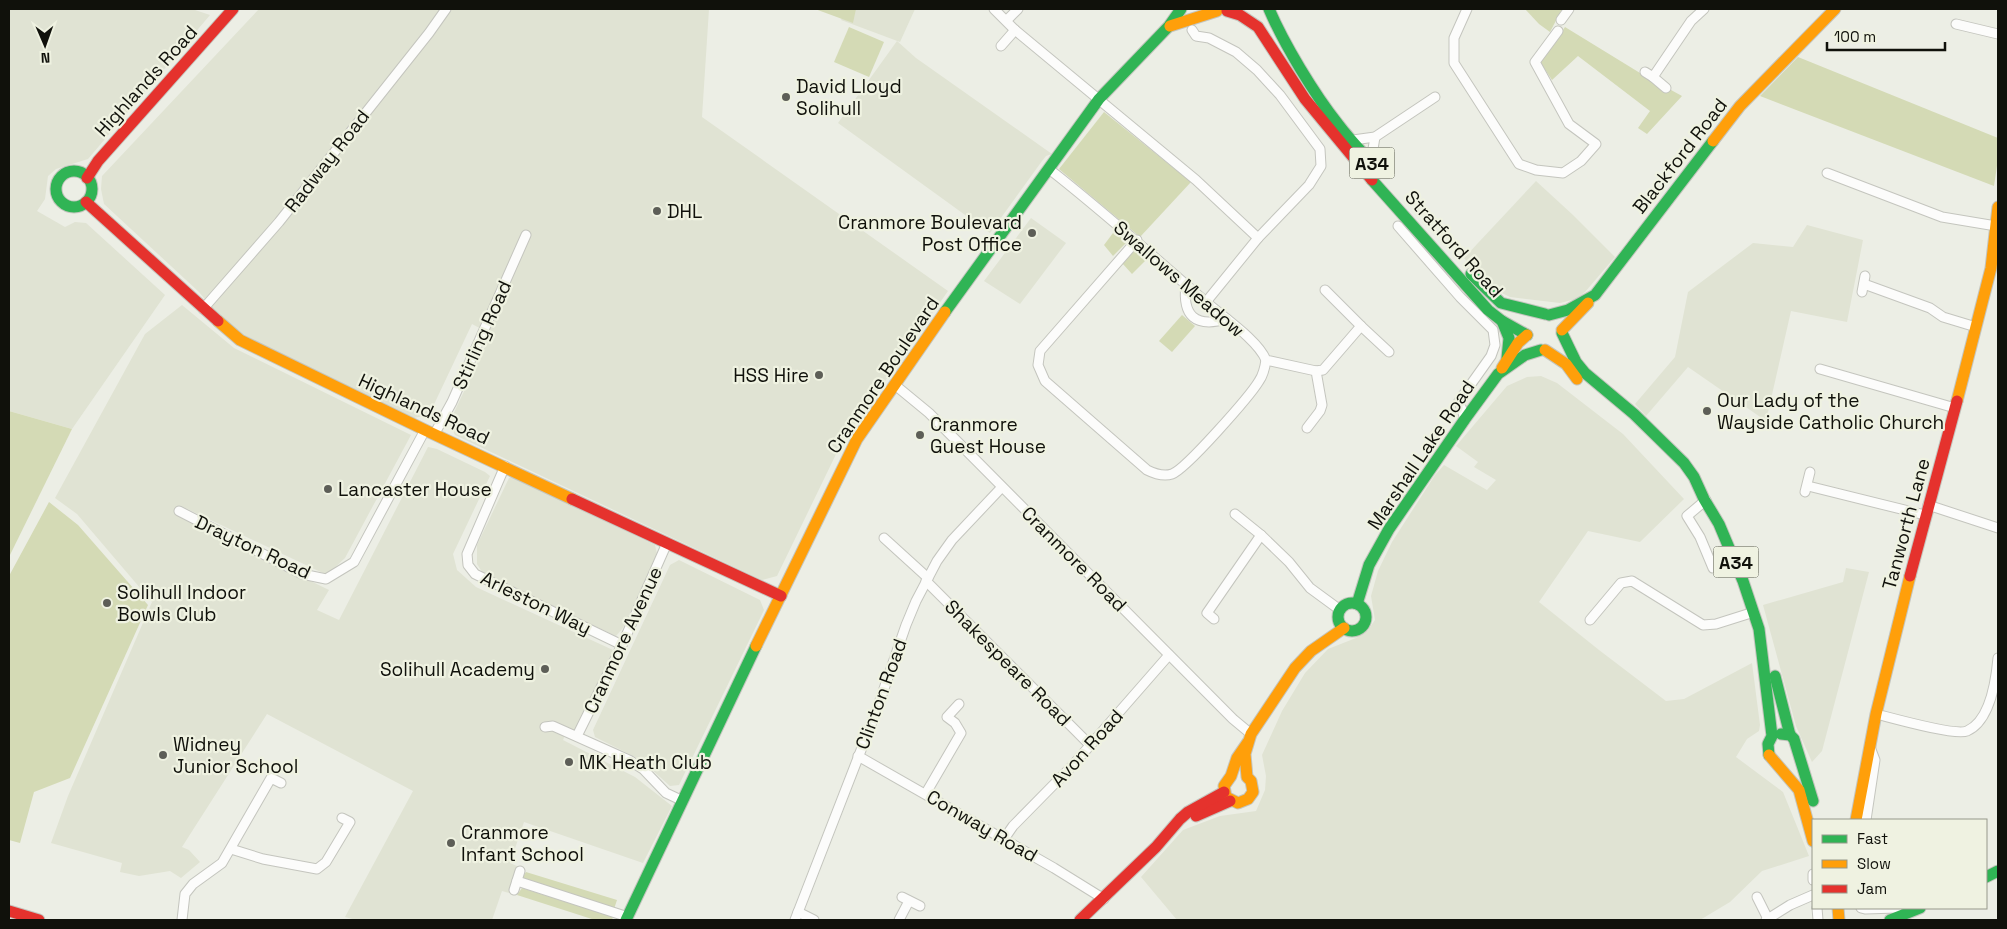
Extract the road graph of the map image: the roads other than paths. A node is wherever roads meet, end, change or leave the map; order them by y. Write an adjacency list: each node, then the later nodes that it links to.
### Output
1 (233, 9): 35 (main road, Highlands Road)
2 (446, 9): 47 (street, Radway Road)
3 (994, 9): 12 (street)
4 (1018, 9): 12 (street)
5 (1181, 9): 15 (main road, Cranmore Boulevard)
6 (1269, 9): 31 (main road, Stratford Road / A34)
7 (1467, 9): 19 (street)
8 (1569, 9): 13 (street)
9 (1704, 9): 24 (street)
10 (1835, 9): 45 (main road, Blackford Road)
11 (1223, 10): 15 (main road, Cranmore Boulevard); 28 (main road, Stratford Road / A34)
12 (1007, 20): 17 (street)
13 (1561, 20)
14 (1956, 24): 20 (street)
15 (1170, 26): 27 (main road, Cranmore Boulevard)
16 (1212, 28): 21 (street)
17 (1015, 30): 22 (street); 27 (street)
18 (1192, 30): 21 (street)
19 (1558, 31)
20 (1998, 34)
21 (1209, 38): 29 (street)
22 (1001, 46)
23 (1645, 72): 24 (street)
24 (1653, 78): 25 (street)
25 (1666, 88)
26 (1435, 96): 30 (street)
27 (1099, 99): 33 (main road, Cranmore Boulevard); 40 (street)
28 (1305, 99): 29 (street); 50 (main road, Stratford Road / A34)
29 (1293, 111): 40 (street)
30 (1375, 137): 31 (street); 32 (street)
31 (1353, 140): 32 (main road, Stratford Road / A34)
32 (1371, 162): 48 (main road, Stratford Road / A34)
33 (1049, 169): 41 (street, Swallows Meadow); 62 (main road, Cranmore Boulevard)
34 (1827, 173): 37 (street)
35 (88, 178): 36 (main road, Highlands Road); 36 (main road)
36 (86, 202): 47 (main road, Highlands Road)
37 (1997, 216): 52 (main road, Tanworth Lane)
38 (1398, 226): 64 (street)
39 (526, 234): 66 (street, Stirling Road)
40 (1258, 238): 46 (street)
41 (1136, 240): 42 (street, Swallows Meadow); 57 (street)
42 (1186, 284): 46 (street, Swallows Meadow); 49 (street)
43 (1864, 284): 52 (street)
44 (1325, 290): 51 (street)
45 (1595, 295): 48 (main road, Blackford Road); 53 (main road)
46 (1206, 302): 49 (street, Swallows Meadow)
47 (203, 309): 66 (main road, Highlands Road)
48 (1547, 315): 53 (main road, Stratford Road / A34); 54 (main road)
49 (1227, 319): 57 (street, Swallows Meadow)
50 (1502, 322): 54 (main road, Stratford Road / A34); 58 (main road)
51 (1361, 326): 56 (street); 60 (street)
52 (1976, 327): 63 (main road, Tanworth Lane)
53 (1562, 331): 55 (main road); 70 (main road, Stratford Road / A34)
54 (1527, 335): 55 (main road, Stratford Road / A34); 58 (main road)
55 (1543, 350): 61 (main road, Marshall Lake Road); 70 (main road, Stratford Road / A34)
56 (1389, 352)
57 (1266, 360): 60 (street)
58 (1507, 361): 61 (main road)
59 (1820, 369): 63 (street)
60 (1316, 371): 65 (street)
61 (1498, 374): 64 (main road, Marshall Lake Road)
62 (896, 385): 69 (street, Cranmore Road); 80 (main road, Cranmore Boulevard)
63 (1955, 408): 71 (main road, Tanworth Lane)
64 (1465, 419): 81 (main road, Marshall Lake Road)
65 (1307, 428)
66 (430, 432): 67 (main road, Highlands Road); 72 (street, Drayton Road)
67 (505, 466): 77 (main road, Highlands Road); 88 (street, Arleston Way)
68 (1810, 472): 71 (street)
69 (1002, 487): 79 (street, Clinton Road); 89 (street, Cranmore Road)
70 (1705, 499): 78 (main road, Stratford Road / A34); 78 (street)
71 (1927, 510): 74 (street); 92 (main road, Tanworth Lane)
72 (179, 512)
73 (1236, 514): 75 (street)
74 (1998, 528)
75 (1262, 535): 82 (street); 84 (street)
76 (884, 538): 79 (street, Shakespeare Road)
77 (667, 544): 80 (main road, Highlands Road); 88 (street, Cranmore Avenue)
78 (1737, 565): 83 (main road, Stratford Road / A34)
79 (927, 579): 98 (street, Shakespeare Road); 100 (street, Clinton Road)
80 (781, 596): 108 (main road, Cranmore Boulevard)
81 (1357, 604): 82 (main road); 86 (main road)
82 (1340, 610): 86 (main road)
83 (1754, 612): 85 (street); 87 (main road, Stratford Road / A34)
84 (1214, 619)
85 (1590, 620)
86 (1344, 628): 97 (main road)
87 (1759, 629): 94 (main road, A34); 96 (main road, Stratford Road / A34)
88 (622, 645): 95 (street, Cranmore Avenue)
89 (1169, 654): 97 (street, Cranmore Road); 98 (street, Avon Road)
90 (1998, 658): 92 (street)
91 (959, 704): 106 (street)
92 (1876, 714): 99 (main road, Tanworth Lane)
93 (544, 727): 95 (street)
94 (1790, 735): 96 (main road); 101 (main road, A34)
95 (577, 736): 108 (street)
96 (1772, 736): 102 (main road, Stratford Road / A34)
97 (1249, 738): 103 (main road); 104 (main road)
98 (1090, 745): 114 (street, Avon Road)
99 (1869, 745): 111 (main road, Tanworth Lane); 112 (street)
100 (858, 756): 106 (street, Conway Road); 123 (street, Clinton Road)
101 (1798, 756): 102 (main road); 110 (main road, A34)
102 (1779, 765): 113 (main road, Stratford Road / A34)
103 (1231, 776): 104 (main road); 107 (main road)
104 (1247, 777): 107 (main road)
105 (281, 783): 115 (street)
106 (926, 793): 114 (street, Conway Road)
107 (1227, 796): 119 (main road)
108 (683, 801): 124 (main road, Cranmore Boulevard)
109 (342, 818): 115 (street)
110 (1819, 819)
111 (1856, 819)
112 (1866, 819)
113 (1812, 836)
114 (1004, 840): 119 (street, Conway Road)
115 (231, 849): 127 (street)
116 (520, 871): 124 (street)
117 (1812, 895): 125 (street)
118 (1757, 897): 125 (street)
119 (1104, 899): 130 (main road)
120 (920, 906): 129 (street)
121 (9, 912): 126 (main road)
122 (1909, 914): 131 (main road)
123 (796, 916): 128 (street)
124 (627, 919)
125 (1767, 919)
126 (39, 920)
127 (182, 920)
128 (814, 920)
129 (899, 920)
130 (1080, 920)
131 (1890, 920)

